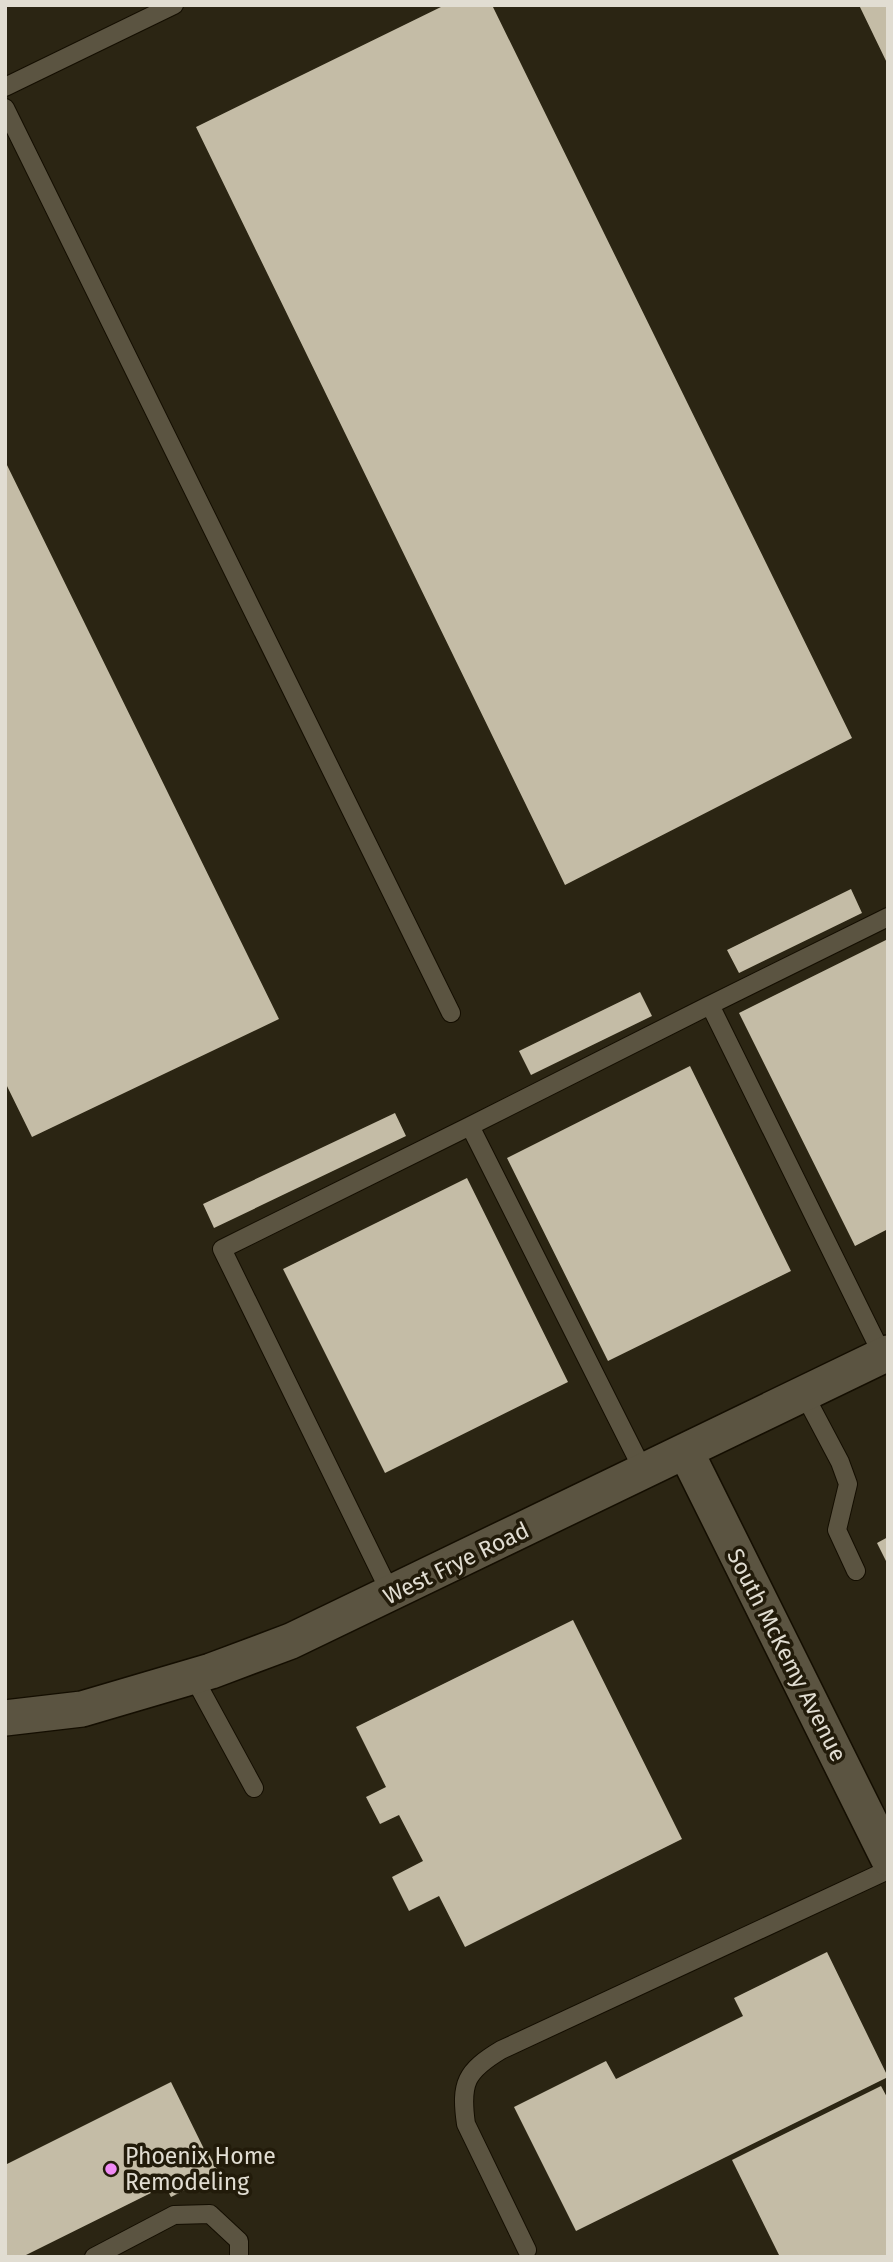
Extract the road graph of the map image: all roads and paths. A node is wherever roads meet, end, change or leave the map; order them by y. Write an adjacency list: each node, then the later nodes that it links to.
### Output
1 (174, 5): 2 (lane)
2 (5, 88)
3 (5, 108): 6 (lane)
4 (888, 917): 5 (lane)
5 (710, 1005): 7 (lane); 8 (lane)
6 (451, 1013)
7 (470, 1126): 11 (lane); 13 (lane)
8 (885, 1355): 9 (street, West Frye Road)
9 (804, 1394): 10 (street, West Frye Road); 12 (lane)
10 (686, 1452): 11 (street, West Frye Road); 17 (street, South McKemy Avenue)
11 (644, 1472): 13 (street, West Frye Road)
12 (856, 1570)
13 (391, 1594): 14 (street, West Frye Road)
14 (193, 1676): 15 (street, West Frye Road); 16 (lane)
15 (5, 1718)
16 (254, 1788)
17 (883, 1836)
18 (888, 1870): 19 (lane)
19 (527, 2250)
20 (94, 2257): 21 (lane)
21 (240, 2257)

